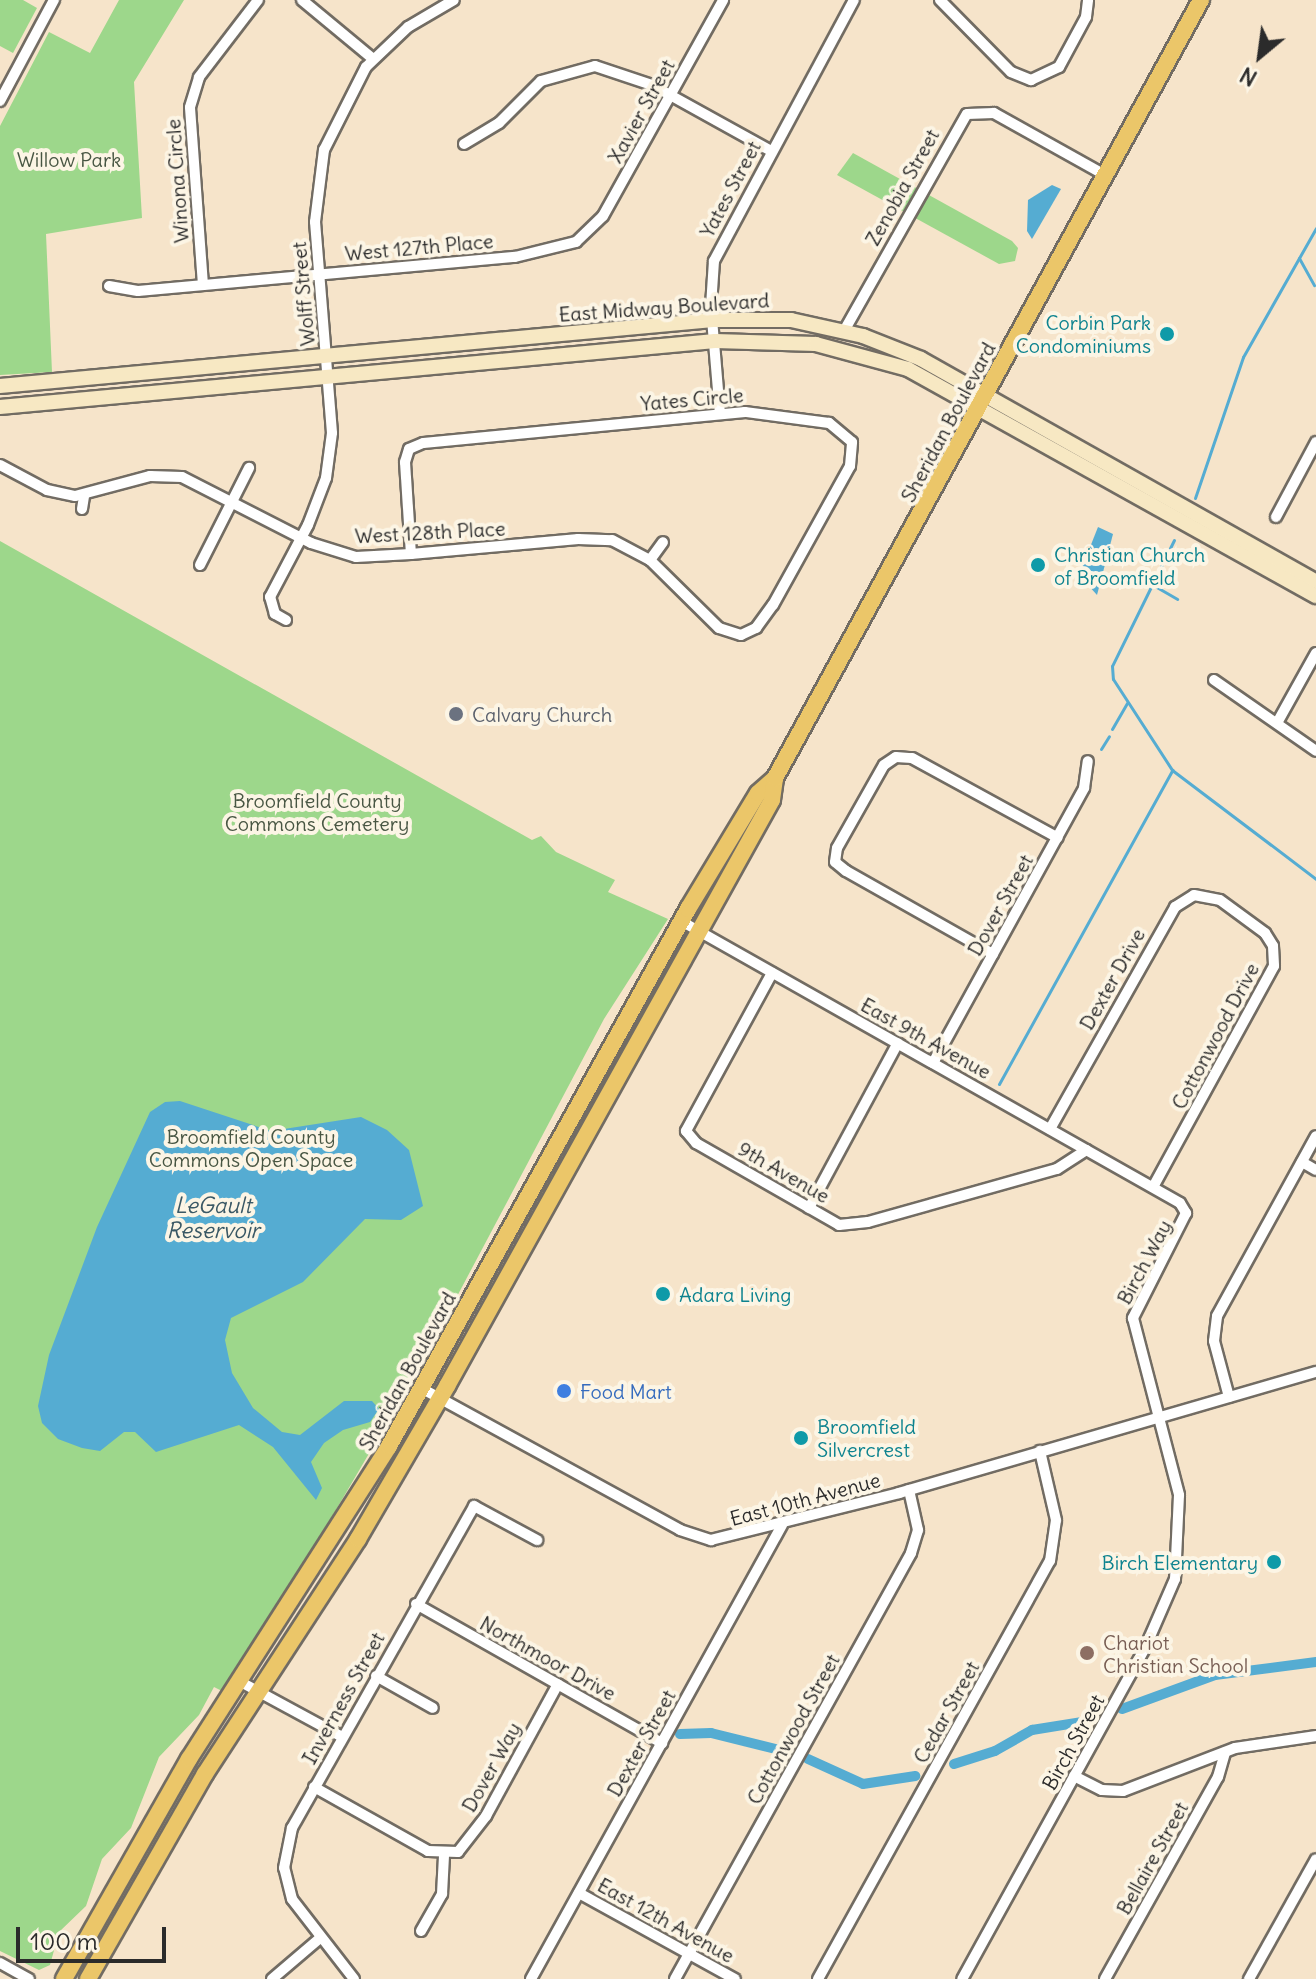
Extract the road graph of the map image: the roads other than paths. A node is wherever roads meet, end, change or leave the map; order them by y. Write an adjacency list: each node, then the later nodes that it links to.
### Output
1 (54, 0): 12 (street)
2 (258, 0): 18 (street, Winona Circle)
3 (302, 0): 10 (street)
4 (454, 0): 10 (street, Wolff Street)
5 (723, 0): 11 (street, Xavier Street)
6 (854, 0): 14 (street, Yates Street)
7 (940, 0): 8 (street)
8 (1088, 0)
9 (1201, 0): 15 (main road, Sheridan Boulevard)
10 (373, 59): 17 (street, Wolff Street)
11 (670, 95): 13 (street); 14 (street); 16 (street, Xavier Street)
12 (0, 101)
13 (464, 144)
14 (771, 151): 20 (street, Yates Street)
15 (1105, 175): 21 (street, Zenobia Street); 26 (main road, Sheridan Boulevard)
16 (585, 235): 17 (street, West 127th Place)
17 (320, 274): 18 (street, West 127th Place); 23 (street, Wolff Street)
18 (203, 285): 19 (street, West 127th Place)
19 (109, 286)
20 (713, 320): 21 (main road, East Midway Boulevard); 22 (street, Yates Street); 23 (main road, East Midway Boulevard)
21 (844, 331): 26 (main road, East Midway Boulevard)
22 (715, 341): 24 (main road, East Midway Boulevard); 26 (main road, East Midway Boulevard); 28 (street, Yates Street)
23 (327, 356): 24 (street, Wolff Street); 25 (main road, East Midway Boulevard)
24 (328, 377): 27 (main road, East Midway Boulevard); 36 (street, Wolff Street)
25 (0, 386)
26 (983, 402): 41 (main road, East Midway Boulevard); 42 (main road, East Midway Boulevard); 51 (main road, Sheridan Boulevard)
27 (0, 407)
28 (720, 414): 38 (street, Yates Circle); 44 (street, Yates Circle)
29 (1316, 442): 35 (street)
30 (0, 465): 32 (street, West 128th Place)
31 (249, 468): 33 (street)
32 (84, 496): 33 (street, West 128th Place); 34 (street)
33 (232, 500): 36 (street, West 128th Place); 40 (street)
34 (82, 509)
35 (1276, 517)
36 (301, 538): 38 (street, West 128th Place); 43 (street, Wolff Street)
37 (663, 542): 39 (street)
38 (411, 554): 39 (street, West 128th Place)
39 (650, 560): 44 (street, West 128th Place)
40 (200, 565)
41 (1316, 582)
42 (1316, 596)
43 (286, 620)
44 (744, 634): 45 (street)
45 (745, 648)
46 (1316, 653): 48 (street)
47 (1214, 680): 48 (street)
48 (1277, 723): 49 (street)
49 (1316, 751)
50 (1088, 761): 52 (street, Dover Street)
51 (775, 778): 54 (main road, Sheridan Boulevard); 55 (main road, Sheridan Boulevard)
52 (1058, 838): 56 (street, Dover Street); 56 (street)
53 (1235, 910): 60 (street, Dexter Drive); 65 (street, Cottonwood Drive)
54 (681, 921): 55 (street, East 9th Avenue); 68 (main road, Sheridan Boulevard)
55 (699, 931): 57 (street, East 9th Avenue); 70 (main road, Sheridan Boulevard)
56 (993, 954): 59 (street, Dover Street)
57 (772, 973): 58 (street, East 9th Avenue); 66 (street, 9th Avenue)
58 (898, 1043): 59 (street, East 9th Avenue); 66 (street)
59 (933, 1063): 60 (street, East 9th Avenue)
60 (1050, 1129): 62 (street, East 9th Avenue)
61 (1316, 1136): 63 (street)
62 (1086, 1150): 65 (street, East 9th Avenue); 66 (street, 9th Avenue)
63 (1302, 1162): 64 (street); 69 (street)
64 (1316, 1170)
65 (1153, 1187): 71 (street, Birch Way)
66 (809, 1208)
67 (1316, 1372): 69 (street, East 10th Avenue)
68 (421, 1388): 70 (street, East 10th Avenue); 78 (main road, Sheridan Boulevard)
69 (1229, 1397): 71 (street, East 10th Avenue)
70 (440, 1398): 74 (street, East 10th Avenue); 80 (main road, Sheridan Boulevard)
71 (1159, 1417): 72 (street, East 10th Avenue); 86 (street, Birch Street)
72 (1040, 1451): 73 (street, East 10th Avenue); 103 (street, Cedar Street)
73 (909, 1490): 74 (street, East 10th Avenue); 93 (street, Cottonwood Street)
74 (782, 1525): 84 (street, Dexter Street)
75 (537, 1540): 76 (street, Inverness Street)
76 (416, 1604): 77 (street, Inverness Street); 79 (street, Northmoor Drive)
77 (376, 1676): 81 (street); 83 (street, Inverness Street)
78 (239, 1681): 80 (street); 96 (main road, Sheridan Boulevard)
79 (558, 1684): 84 (street, Northmoor Drive); 88 (street, Dover Way)
80 (258, 1692): 83 (street); 97 (main road, Sheridan Boulevard)
81 (433, 1708)
82 (1316, 1736): 85 (street)
83 (342, 1737): 87 (street, Inverness Street)
84 (662, 1743): 90 (street, Dexter Street)
85 (1225, 1752): 86 (street); 105 (street, Bellaire Street)
86 (1074, 1776): 104 (street, Birch Street)
87 (314, 1787): 88 (street); 92 (street, Inverness Street)
88 (444, 1855): 91 (street)
89 (1316, 1859): 106 (street)
90 (579, 1893): 93 (street, East 12th Avenue); 100 (street, Dexter Street)
91 (421, 1931)
92 (319, 1939): 98 (street); 99 (street)
93 (689, 1953): 101 (street, Cottonwood Street); 102 (street, East 12th Avenue)
94 (0, 1963): 95 (street)
95 (29, 1979)
96 (64, 1979)
97 (88, 1979)
98 (272, 1979)
99 (354, 1979)
100 (531, 1979)
101 (675, 1979)
102 (735, 1979)
103 (818, 1979)
104 (962, 1979)
105 (1105, 1979)
106 (1249, 1979)

